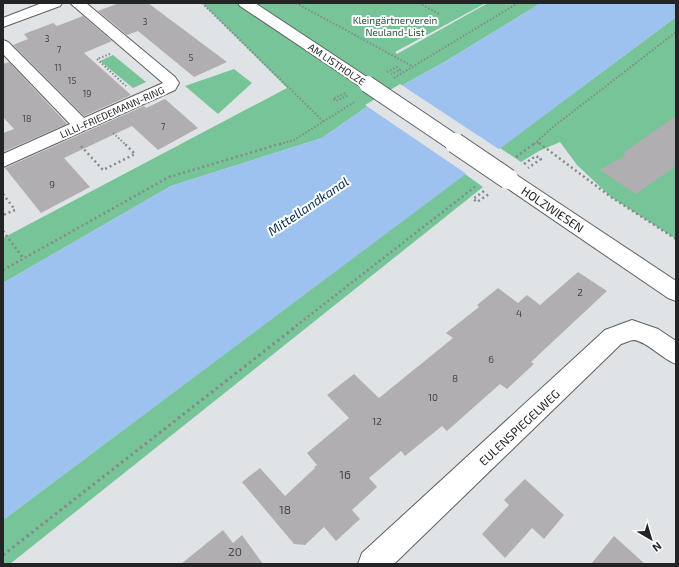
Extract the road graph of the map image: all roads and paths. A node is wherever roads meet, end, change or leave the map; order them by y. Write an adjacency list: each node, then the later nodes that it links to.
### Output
1 (55, 3): 9 (street)
2 (77, 3): 21 (street, LILLI-FRIEDEMANN-RING)
3 (202, 3): 22 (path)
4 (245, 3): 23 (street, AM LISTHOLZE, bridge)
5 (296, 3): 13 (path)
6 (419, 3): 8 (path)
7 (518, 3): 13 (path)
8 (439, 14)
9 (3, 24)
10 (676, 32): 25 (path)
11 (3, 45): 24 (street)
12 (115, 52): 17 (path)
13 (413, 67): 16 (path)
14 (382, 74): 15 (path)
15 (388, 75)
16 (393, 78)
17 (126, 86)
18 (348, 91): 19 (path)
19 (349, 95)
20 (357, 101): 22 (path)
21 (99, 118): 24 (street, LILLI-FRIEDEMANN-RING); 24 (path)
22 (324, 121): 37 (path)
23 (429, 126): 39 (street, HOLZWIESEN, bridge)
24 (74, 129): 27 (street, LILLI-FRIEDEMANN-RING)
25 (537, 142): 26 (path); 36 (path)
26 (514, 159)
27 (3, 161)
28 (523, 164): 29 (path)
29 (527, 168)
30 (479, 183): 41 (path)
31 (487, 189): 32 (path)
32 (492, 192)
33 (3, 194): 34 (path)
34 (3, 215)
35 (3, 232): 37 (path)
36 (676, 240)
37 (23, 258): 38 (path)
38 (3, 270)
39 (676, 292)
40 (676, 354): 42 (street, EULENSPIEGELWEG)
41 (3, 555)
42 (373, 564)

